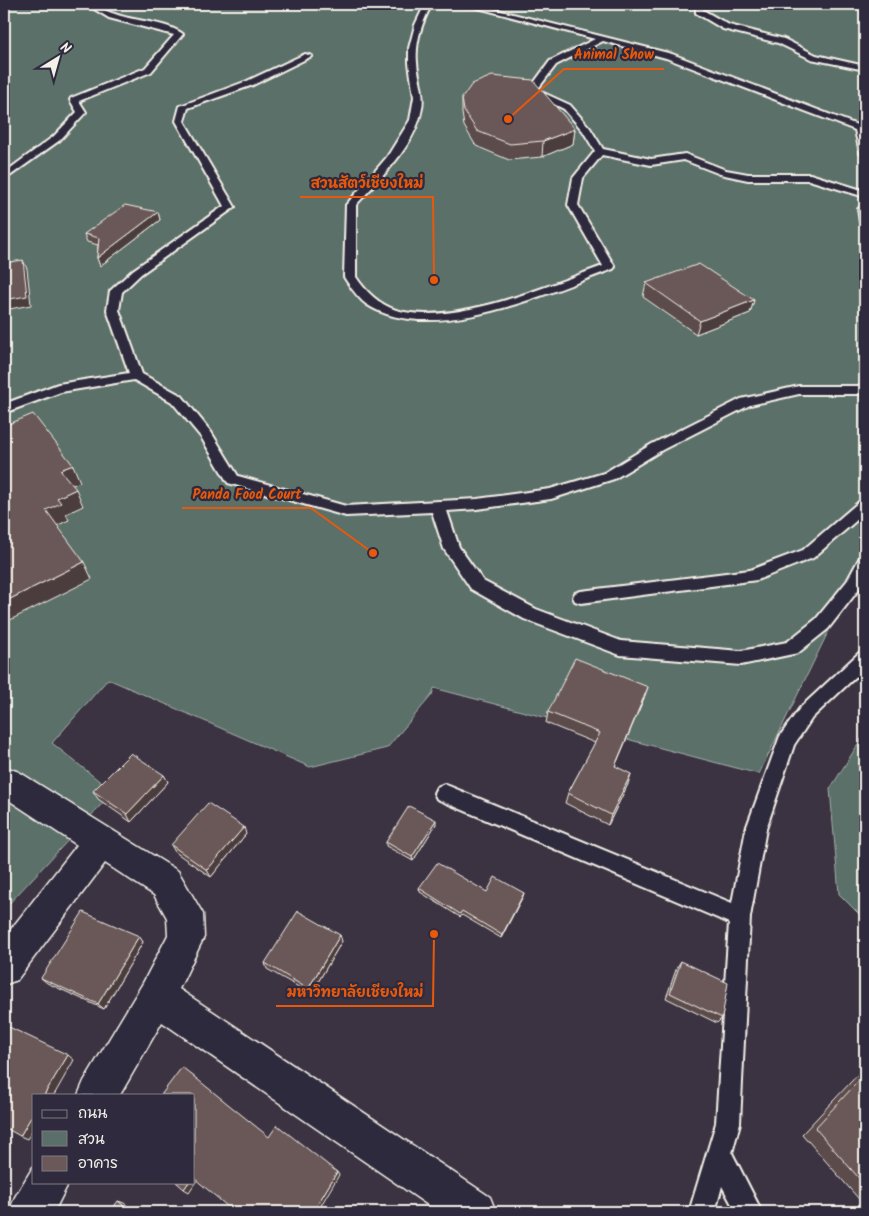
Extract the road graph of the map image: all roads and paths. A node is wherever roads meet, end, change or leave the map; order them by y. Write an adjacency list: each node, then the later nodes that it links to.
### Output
1 (85, 4): 2 (lane)
2 (89, 4): 12 (lane)
3 (428, 4): 10 (lane)
4 (466, 4): 6 (lane)
5 (700, 4): 8 (lane)
6 (602, 39): 9 (lane); 10 (lane)
7 (308, 56): 16 (lane)
8 (865, 68)
9 (862, 131): 11 (lane)
10 (600, 151): 13 (lane)
11 (865, 153)
12 (4, 177)
13 (865, 194)
14 (865, 206): 15 (lane)
15 (865, 222)
16 (136, 376): 18 (lane); 19 (lane)
17 (865, 390): 19 (lane)
18 (4, 409)
19 (438, 506): 21 (lane)
20 (864, 512): 22 (lane)
21 (865, 560)
22 (580, 597)
23 (865, 658): 27 (lane)
24 (8, 782): 26 (street)
25 (444, 793): 27 (lane)
26 (101, 840): 28 (street); 29 (street)
27 (740, 917): 31 (lane)
28 (4, 967)
29 (156, 996): 30 (street); 34 (street)
30 (99, 1094)
31 (720, 1156): 35 (lane); 36 (lane)
32 (47, 1184): 33 (street)
33 (30, 1212)
34 (475, 1212)
35 (702, 1212)
36 (749, 1212)

